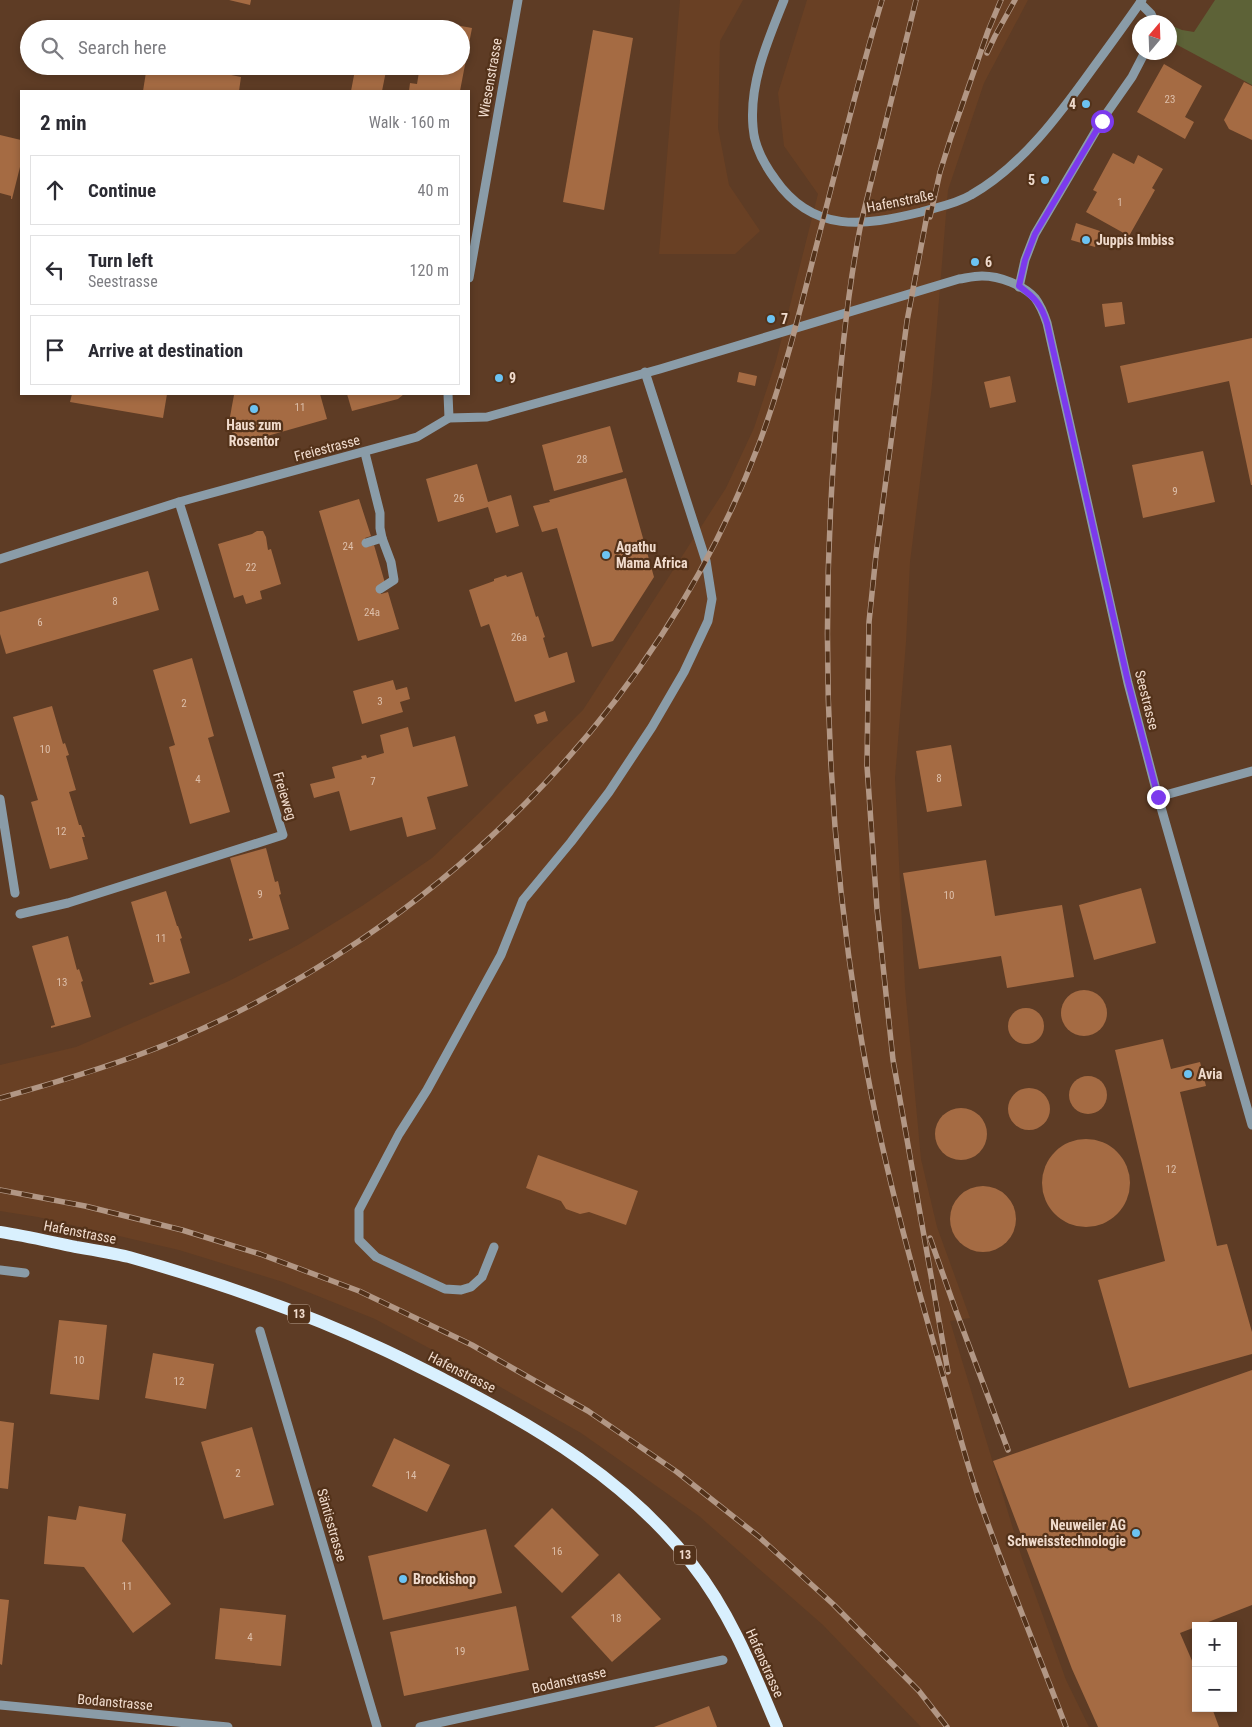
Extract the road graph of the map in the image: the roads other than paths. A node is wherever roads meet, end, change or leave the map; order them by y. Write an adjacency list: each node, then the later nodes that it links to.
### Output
1 (518, 0): 6 (street, Wiesenstrasse)
2 (784, 0): 3 (street, Hafenstraße)
3 (1141, 1): 4 (street)
4 (1152, 15)
5 (1141, 60): 7 (street)
6 (470, 272)
7 (1019, 286): 8 (street, Freiestrasse); 18 (street, Seestrasse)
8 (645, 372): 10 (street, Freiestrasse); 24 (street)
9 (448, 395): 10 (street)
10 (449, 418): 11 (street, Freiestrasse)
11 (365, 452): 12 (street, Freiestrasse); 13 (street)
12 (178, 502): 15 (street, Freiestrasse); 21 (street, Freieweg)
13 (382, 538): 14 (street); 16 (street)
14 (366, 543)
15 (0, 559)
16 (380, 589)
17 (1252, 771): 18 (street)
18 (1158, 797): 22 (street, Seestrasse)
19 (0, 799): 20 (street)
20 (15, 893)
21 (20, 914)
22 (1252, 1126)
23 (0, 1232): 33 (main road, Hafenstrasse / 13)
24 (494, 1247)
25 (0, 1270): 26 (street)
26 (25, 1274)
27 (260, 1331): 31 (street, Säntisstrasse)
28 (723, 1660): 32 (street, Bodanstrasse)
29 (0, 1705): 30 (street, Bodanstrasse)
30 (228, 1727)
31 (377, 1727)
32 (420, 1727)
33 (777, 1727)

